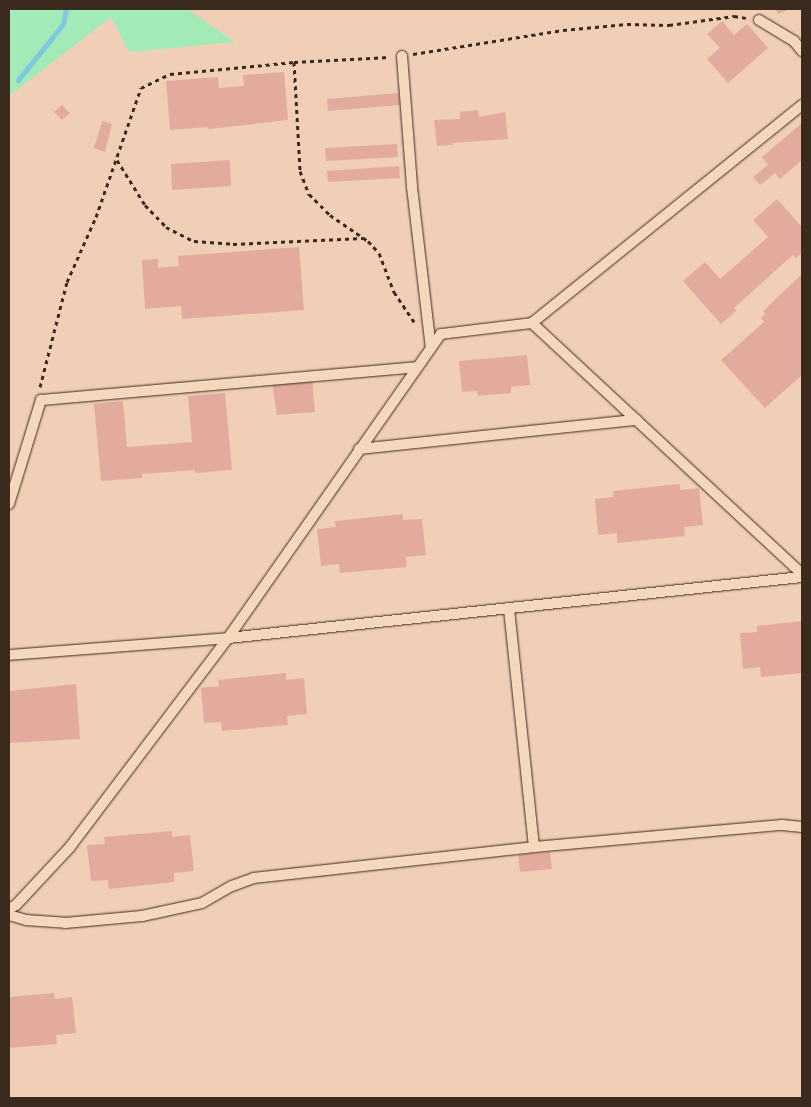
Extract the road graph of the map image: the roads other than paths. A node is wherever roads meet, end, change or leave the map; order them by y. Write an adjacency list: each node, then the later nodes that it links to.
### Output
1 (759, 20): 2 (lane)
2 (802, 51)
3 (402, 56): 6 (lane)
4 (802, 105): 5 (lane)
5 (532, 323): 6 (lane); 8 (lane)
6 (431, 348): 7 (lane)
7 (417, 367): 9 (lane); 10 (lane)
8 (636, 420): 9 (lane); 11 (lane)
9 (358, 449): 13 (lane)
10 (9, 504)
11 (802, 576): 12 (lane)
12 (509, 609): 13 (lane); 16 (lane)
13 (228, 638): 14 (lane); 17 (lane)
14 (9, 655)
15 (802, 827): 16 (lane)
16 (534, 847): 18 (lane)
17 (9, 909)
18 (9, 915)

